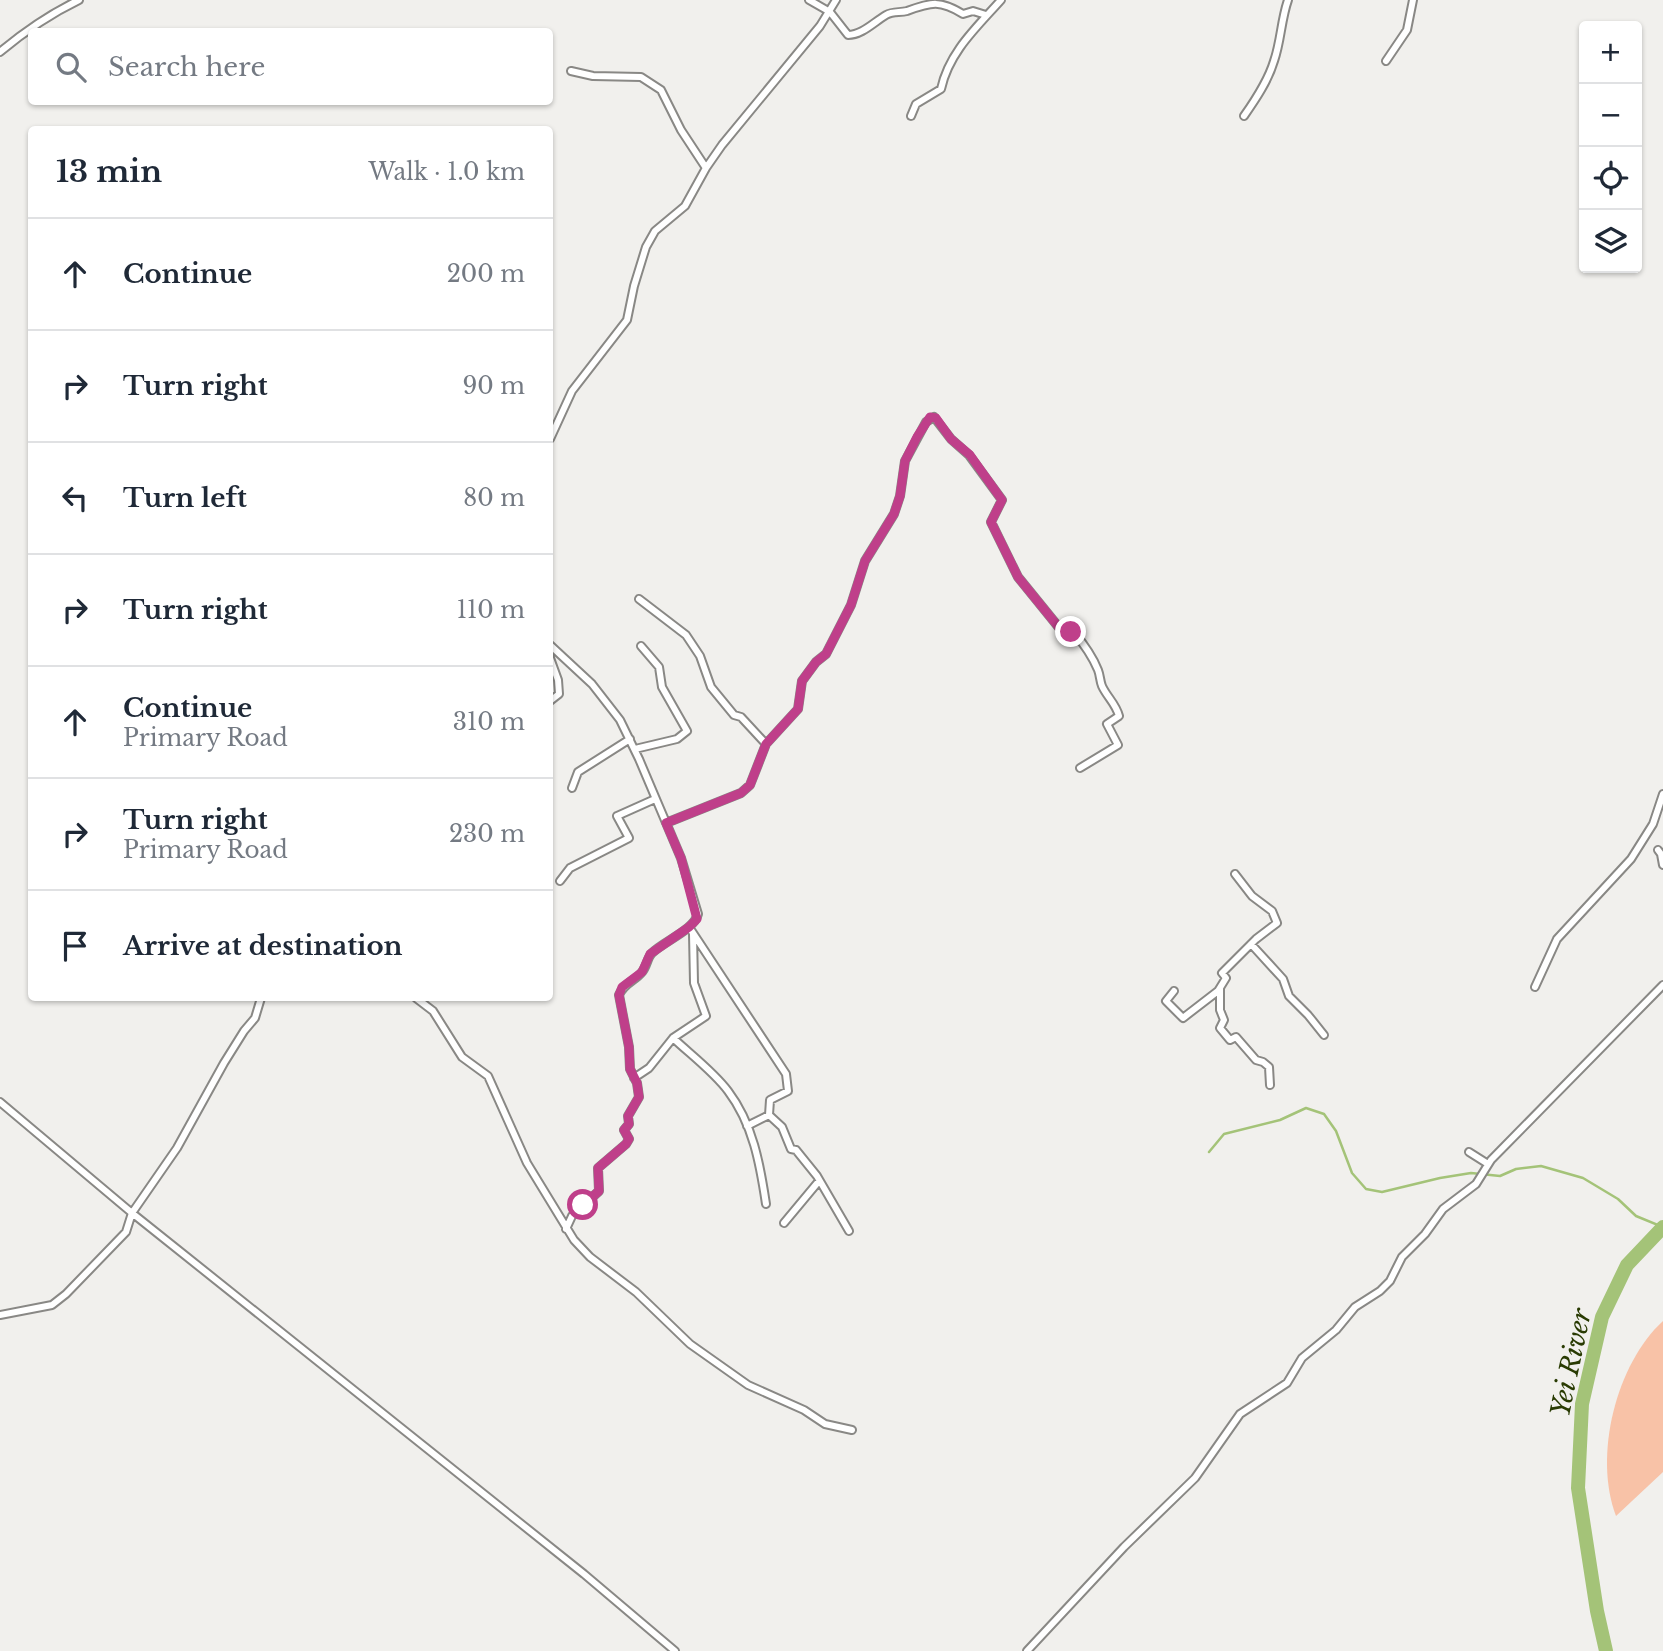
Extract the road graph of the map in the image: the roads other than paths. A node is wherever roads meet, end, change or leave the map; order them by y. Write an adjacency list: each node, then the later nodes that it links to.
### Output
1 (79, 0): 9 (street)
2 (809, 0): 7 (street)
3 (836, 0): 7 (street)
4 (1001, 0): 8 (street)
5 (1288, 0): 15 (street)
6 (1413, 0): 12 (street)
7 (830, 12): 8 (street); 16 (street)
8 (986, 15): 14 (street)
9 (30, 28)
10 (28, 29): 11 (street)
11 (0, 52)
12 (1386, 61)
13 (571, 71): 16 (street)
14 (911, 116)
15 (1244, 116)
16 (706, 167): 17 (street)
17 (553, 432)
18 (639, 598): 24 (street)
19 (641, 646): 25 (street)
20 (553, 648): 23 (street)
21 (553, 666): 22 (street)
22 (553, 699)
23 (630, 740): 25 (street); 27 (street)
24 (766, 744): 26 (street); 30 (street)
25 (635, 750): 29 (street)
26 (1080, 768)
27 (572, 788)
28 (1663, 794): 38 (street)
29 (655, 799): 30 (street); 34 (street)
30 (666, 823): 35 (street)
31 (1658, 850): 32 (street)
32 (1663, 865)
33 (1235, 874): 36 (street)
34 (560, 881)
35 (691, 930): 44 (street); 45 (street); 48 (street)
36 (1251, 944): 39 (street); 43 (street)
37 (1663, 985): 51 (street)
38 (1535, 986)
39 (1220, 987): 40 (street); 46 (street)
40 (1174, 991)
41 (260, 1001): 54 (street)
42 (420, 1001): 56 (street)
43 (1324, 1035)
44 (673, 1038): 45 (street); 49 (street)
45 (634, 1078): 56 (street)
46 (1270, 1085)
47 (0, 1102): 54 (street)
48 (769, 1115): 49 (street); 52 (street)
49 (747, 1126): 53 (street)
50 (1469, 1152): 51 (street)
51 (1488, 1164): 61 (street)
52 (819, 1181): 55 (street); 57 (street)
53 (766, 1204)
54 (132, 1213): 58 (street); 60 (street)
55 (784, 1223)
56 (566, 1229): 59 (street)
57 (849, 1231)
58 (0, 1315)
59 (852, 1430)
60 (675, 1651)
61 (1027, 1651)

